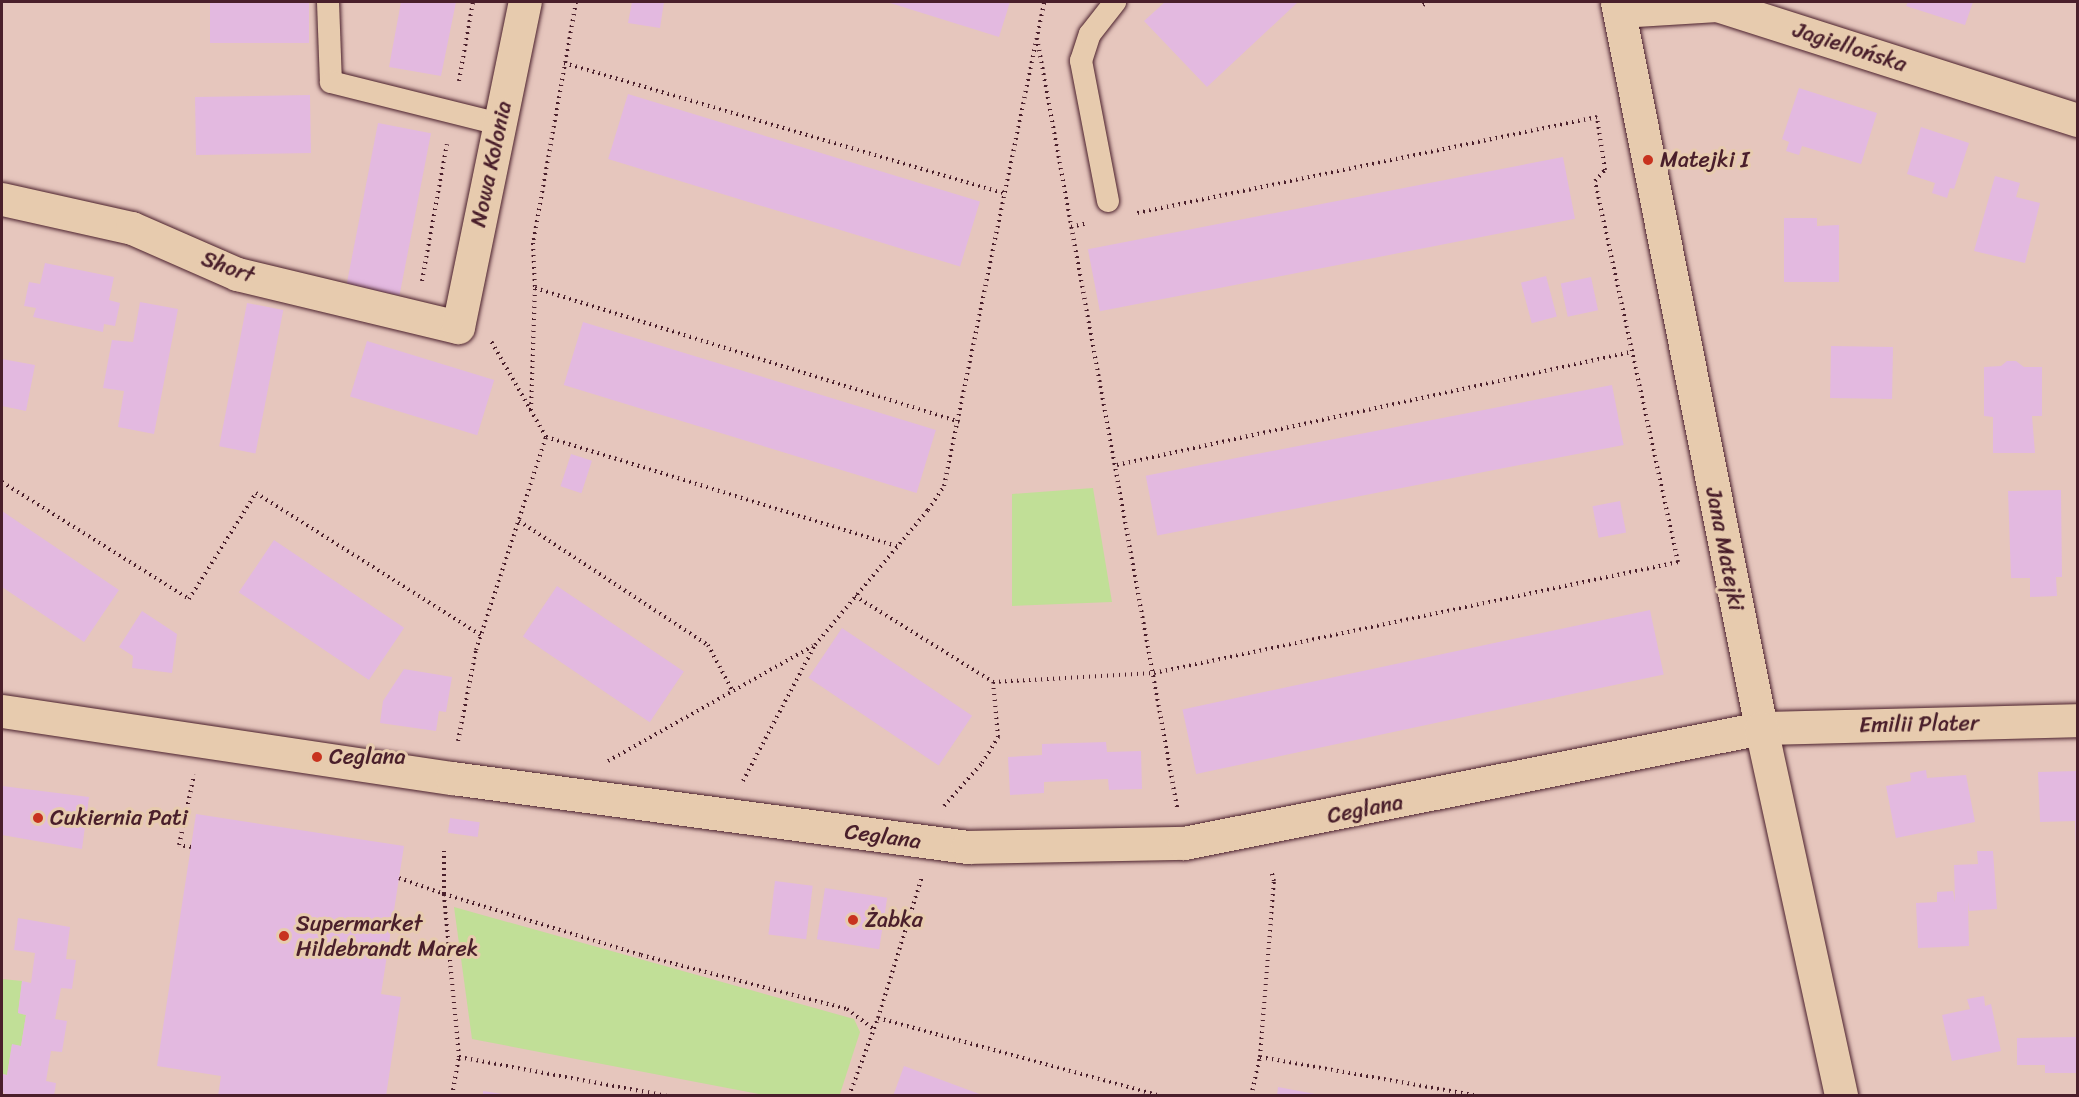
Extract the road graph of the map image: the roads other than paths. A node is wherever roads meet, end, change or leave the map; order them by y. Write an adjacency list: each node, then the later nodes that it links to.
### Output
1 (328, 2): 6 (lane)
2 (525, 2): 6 (street, Nowa Kolonia)
3 (1115, 2): 8 (lane)
4 (1618, 6): 5 (street, Jagiellońska); 12 (street, Jana Matejki)
5 (2078, 120)
6 (499, 124): 9 (street, Nowa Kolonia)
7 (2, 199): 9 (street, Short)
8 (1108, 201)
9 (458, 327)
10 (2, 711): 12 (street, Ceglana)
11 (2078, 720): 12 (street, Emilii Plater)
12 (1761, 728): 13 (street, Jana Matejki)
13 (1841, 1095)

